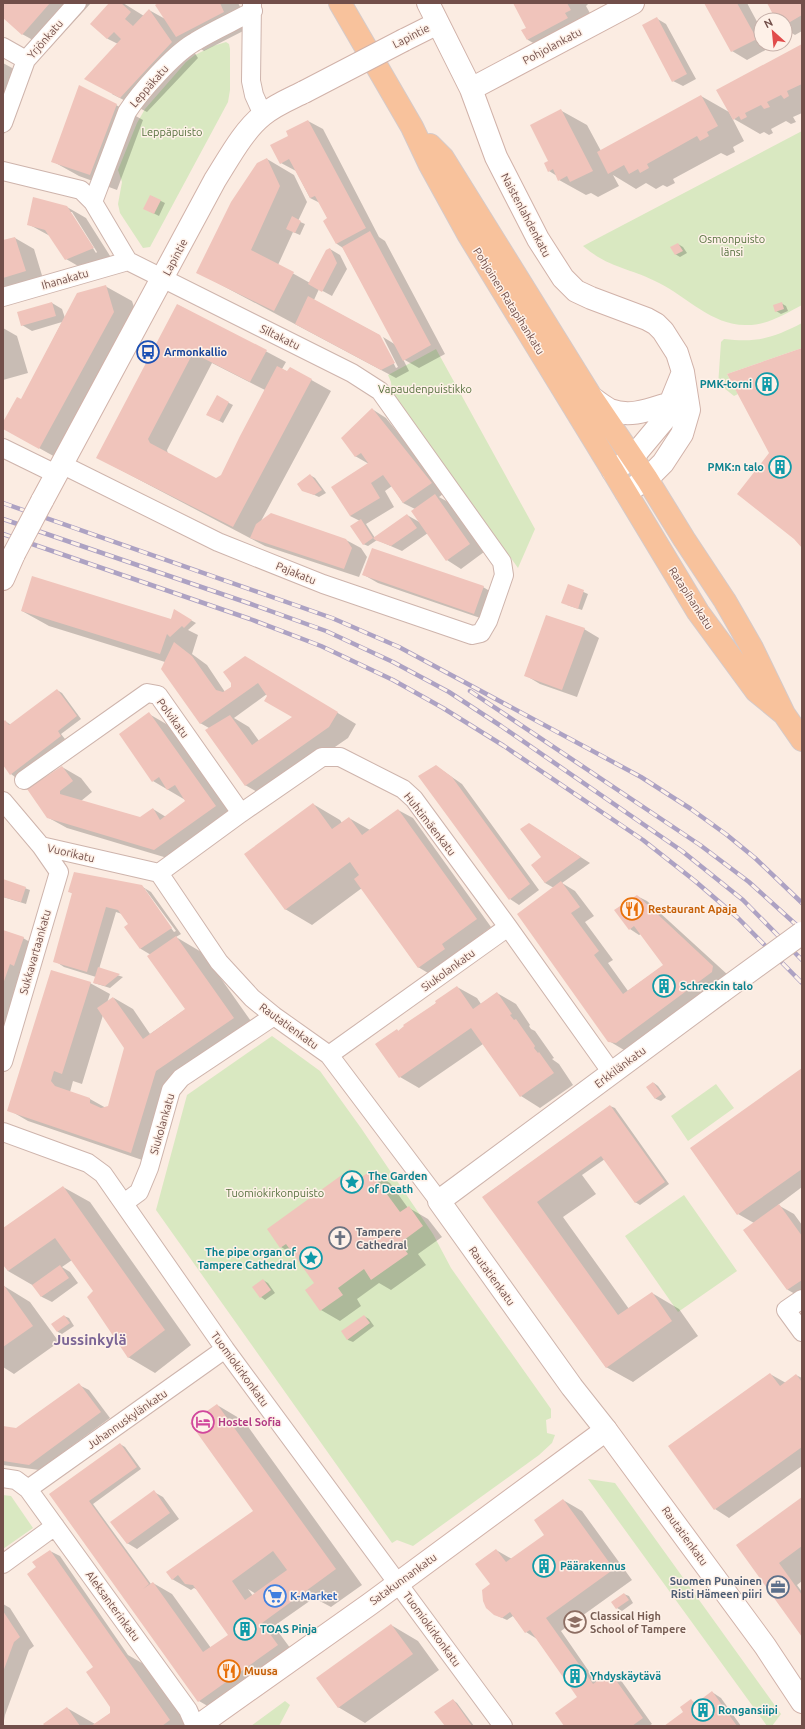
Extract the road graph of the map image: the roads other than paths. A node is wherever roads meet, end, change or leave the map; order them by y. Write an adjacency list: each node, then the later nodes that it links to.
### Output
1 (77, 3): 8 (street, Yrjönkatu)
2 (340, 3): 12 (main road, Pohjoinen Ratapihankatu)
3 (428, 3): 6 (main road, Naistenlahdenkatu)
4 (633, 3): 9 (main road, Pohjolankatu)
5 (253, 7): 10 (street); 14 (street, Leppäkatu)
6 (438, 23): 9 (main road, Naistenlahdenkatu); 10 (main road, Lapintie, bridge)
7 (3, 47): 8 (street)
8 (26, 60): 11 (street, Yrjönkatu)
9 (471, 89): 18 (main road, Naistenlahdenkatu)
10 (263, 115): 16 (main road, Lapintie)
11 (3, 123)
12 (412, 127): 19 (main road, Pohjoinen Ratapihankatu); 24 (main road, Pohjoinen Ratapihankatu)
13 (3, 171): 14 (street)
14 (93, 202): 15 (street)
15 (128, 262): 16 (street, Siltakatu); 17 (street, Ihanakatu)
16 (163, 279): 23 (main road, Lapintie); 27 (street, Siltakatu)
17 (3, 297)
18 (683, 372): 20 (main road); 25 (main road, Naistenlahdenkatu)
19 (592, 398): 20 (main road); 22 (main road, Pohjoinen Ratapihankatu)
20 (671, 403): 22 (main road)
21 (3, 448): 23 (street, Pajakatu)
22 (632, 458): 24 (main road); 25 (main road, Ratapihankatu)
23 (58, 469): 27 (street, Pajakatu); 28 (main road, Lapintie, bridge)
24 (614, 470): 26 (main road, Ratapihankatu)
25 (648, 479): 26 (main road, Naistenlahdenkatu); 29 (main road, Ratapihankatu)
26 (626, 492): 29 (main road, Ratapihankatu)
27 (504, 575)
28 (3, 579)
29 (784, 714): 30 (main road, Ratapihankatu)
30 (802, 740)
31 (24, 780): 33 (street, Polvikatu)
32 (3, 801): 34 (street, Vuorikatu)
33 (240, 813): 35 (street, Huhtimäenkatu); 36 (street, Huhtimäenkatu)
34 (41, 846): 35 (street, Vuorikatu); 40 (street, Sukkavartaankatu)
35 (159, 873): 38 (street, Rautatienkatu)
36 (508, 927): 39 (street, Siukolankatu); 41 (street, Huhtimäenkatu)
37 (802, 933): 41 (main road, Erkkilänkatu, bridge)
38 (274, 1016): 39 (street, Rautatienkatu); 44 (street, Siukolankatu)
39 (330, 1055): 43 (street, Rautatienkatu)
40 (3, 1062)
41 (612, 1073): 43 (main road, Erkkilänkatu)
42 (3, 1132): 44 (street, Tuomiokirkonkatu)
43 (439, 1201): 48 (main road, Rautatienkatu)
44 (124, 1203): 47 (street, Tuomiokirkonkatu)
45 (802, 1299): 46 (street)
46 (802, 1332)
47 (225, 1349): 50 (street, Juhannuskylänkatu); 53 (street, Tuomiokirkonkatu)
48 (606, 1430): 53 (main road, Satakunnankatu); 54 (main road, Rautatienkatu)
49 (3, 1478): 50 (street)
50 (28, 1489): 51 (street, Aleksanterinkatu)
51 (55, 1526): 52 (street); 55 (street, Aleksanterinkatu)
52 (3, 1564)
53 (399, 1583): 56 (main road, Satakunnankatu); 57 (street, Tuomiokirkonkatu)
54 (802, 1702)
55 (195, 1726)
56 (198, 1726)
57 (503, 1726)

